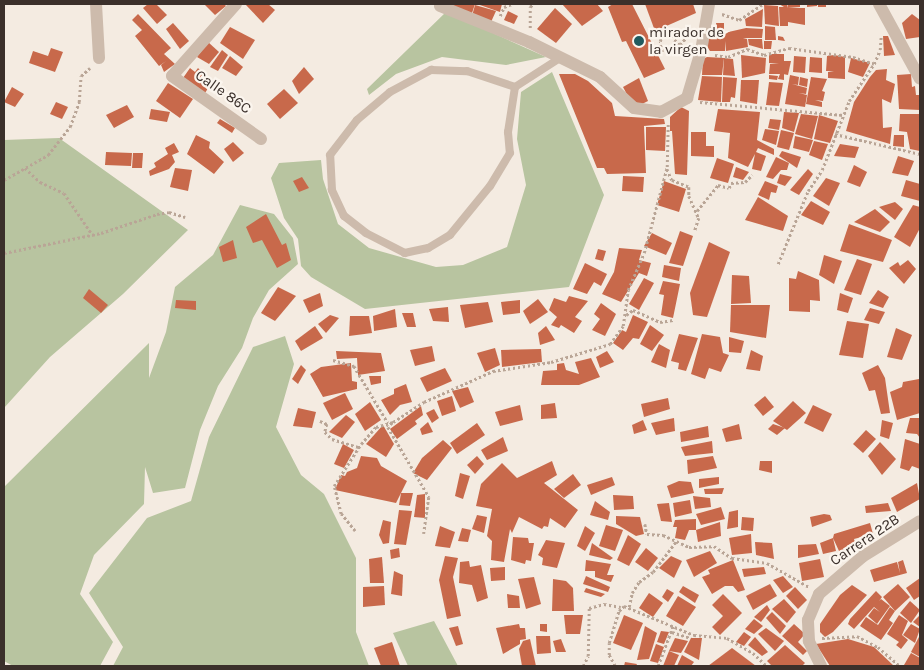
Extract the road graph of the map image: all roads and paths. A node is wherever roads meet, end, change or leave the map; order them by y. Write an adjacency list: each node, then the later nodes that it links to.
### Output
1 (96, 4): 13 (street)
2 (236, 4): 22 (street, Calle 86C)
3 (533, 4): 9 (path)
4 (709, 4): 5 (path); 11 (street)
5 (763, 4)
6 (879, 4): 16 (street)
7 (440, 6): 9 (street)
8 (694, 27): 12 (path)
9 (529, 42): 14 (street)
10 (880, 50): 15 (path)
11 (701, 51): 15 (path); 18 (street)
12 (662, 52)
13 (99, 58): 25 (path)
14 (560, 58): 17 (lane); 19 (street)
15 (874, 64): 20 (path)
16 (920, 79)
17 (515, 87): 17 (lane)
18 (686, 98): 19 (street); 20 (path)
19 (668, 108): 24 (path)
20 (843, 115): 21 (path)
21 (835, 134): 23 (path); 33 (path)
22 (261, 139)
23 (920, 154)
24 (667, 167): 28 (path); 34 (path)
25 (25, 168): 27 (path); 31 (path)
26 (752, 175): 28 (path)
27 (4, 180)
28 (697, 211): 30 (path)
29 (185, 217): 31 (path)
30 (695, 230)
31 (92, 234): 32 (path)
32 (4, 253)
33 (778, 264)
34 (625, 316): 35 (path); 38 (path)
35 (673, 320)
36 (333, 360): 39 (path)
37 (320, 421): 40 (path)
38 (393, 422): 39 (path); 44 (path)
39 (388, 423): 40 (path)
40 (359, 447): 43 (path)
41 (920, 521): 46 (street, Carrera 22B)
42 (645, 524): 45 (path)
43 (355, 530)
44 (424, 534)
45 (676, 542): 46 (path); 48 (path)
46 (819, 594): 52 (street, Carrera 22B)
47 (621, 607): 48 (path); 53 (path); 54 (path)
48 (629, 607): 49 (path)
49 (673, 626): 50 (path); 56 (path)
50 (672, 632): 51 (path); 55 (path)
51 (691, 638)
52 (809, 641): 57 (street, Carrera 22B); 58 (path)
53 (583, 666)
54 (615, 666)
55 (658, 666)
56 (766, 666)
57 (821, 666)
58 (900, 666)

